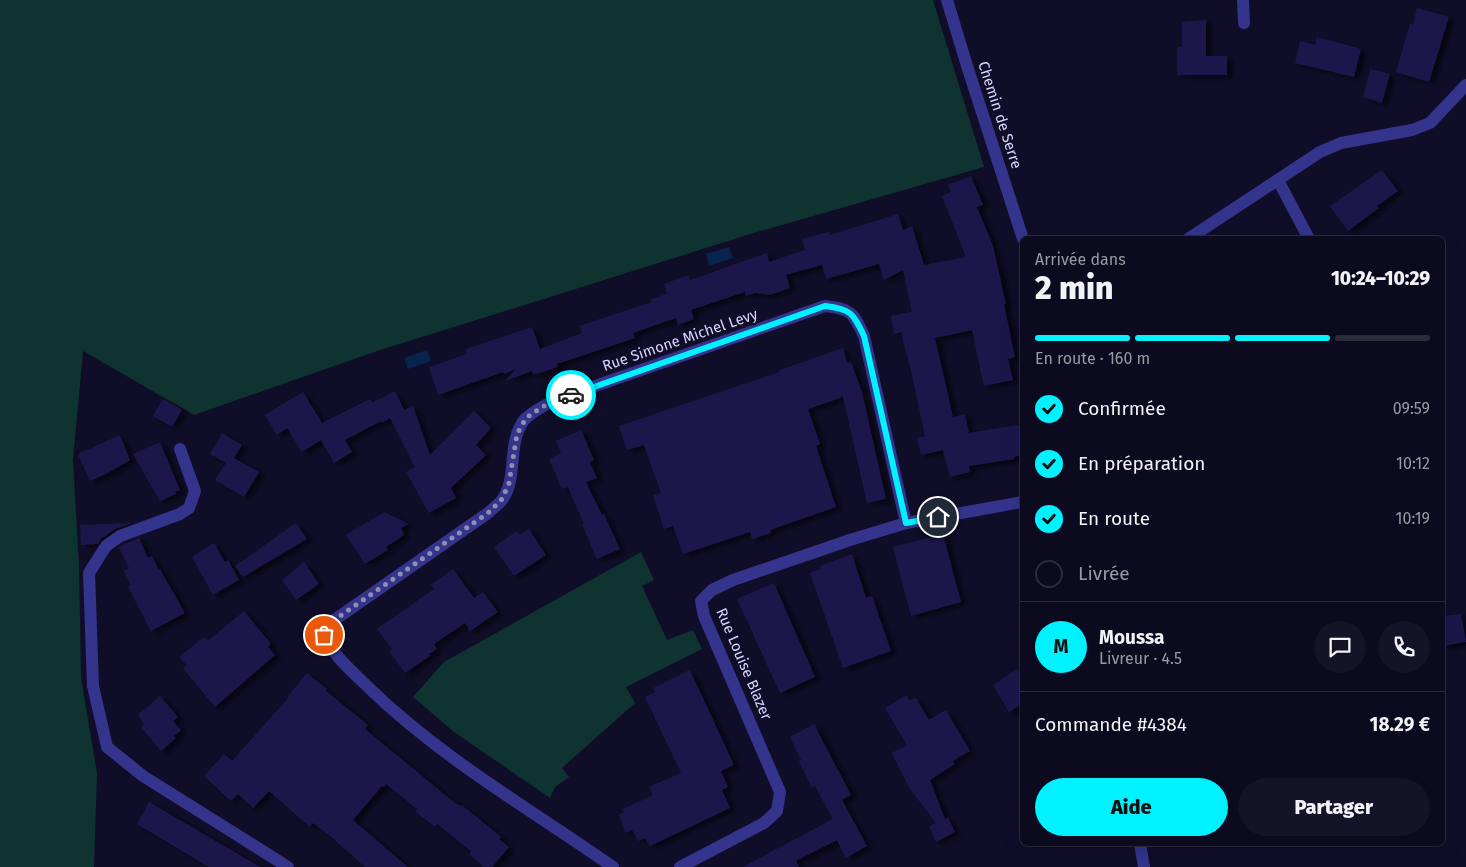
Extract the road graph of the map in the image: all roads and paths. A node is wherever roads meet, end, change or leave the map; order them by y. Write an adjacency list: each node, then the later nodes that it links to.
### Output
1 (947, 0): 6 (street, Chemin de Serre)
2 (1243, 0): 3 (street)
3 (1244, 23)
4 (1466, 85): 5 (street)
5 (1278, 180): 7 (street); 8 (street)
6 (1022, 236)
7 (1193, 236)
8 (1307, 236)
9 (180, 449): 13 (street)
10 (1020, 502): 11 (street, Rue Louise Blazer)
11 (906, 523): 14 (street, Rue Simone Michel Levy); 15 (street, Rue Louise Blazer)
12 (1140, 846): 16 (street)
13 (288, 867)
14 (613, 867)
15 (680, 867)
16 (1144, 867)

